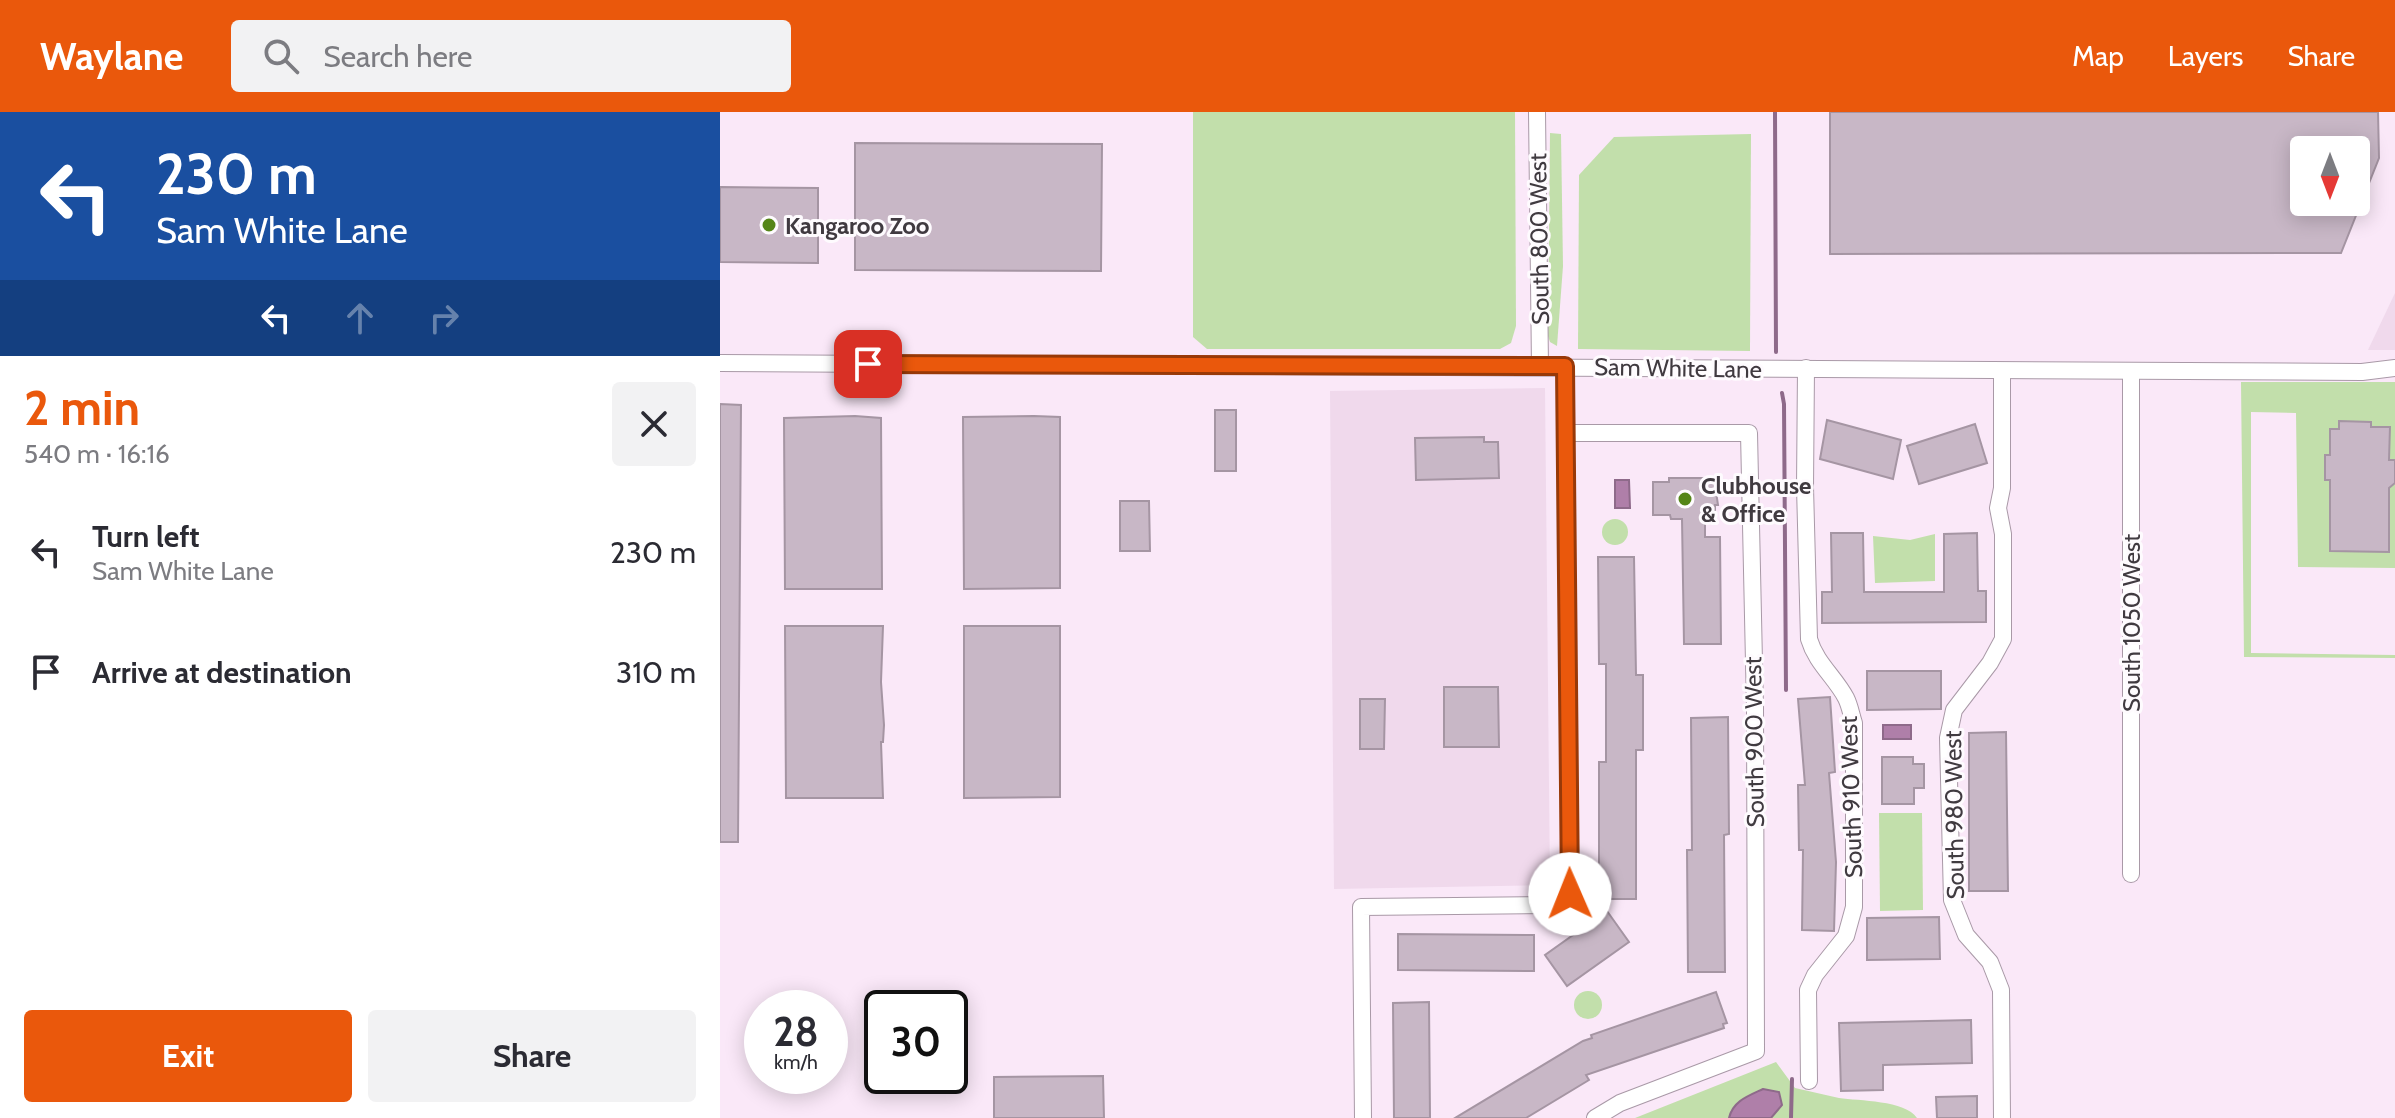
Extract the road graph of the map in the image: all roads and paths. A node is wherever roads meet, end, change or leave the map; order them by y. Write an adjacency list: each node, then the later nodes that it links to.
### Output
1 (1537, 112): 4 (street, South 800 West)
2 (720, 363): 4 (street, Sam White Lane)
3 (1565, 366): 4 (street, Sam White Lane); 5 (street, Sam White Lane); 9 (street)
4 (1540, 367)
5 (1806, 368): 7 (street, Sam White Lane); 11 (street, South 910 West)
6 (2395, 368): 8 (street, Sam White Lane)
7 (2002, 371): 8 (street, Sam White Lane); 14 (street, South 980 West)
8 (2131, 372): 10 (street, South 1050 West)
9 (1567, 433): 12 (street); 13 (street, South 900 West)
10 (2131, 874)
11 (1809, 1081)
12 (1363, 1118)
13 (1595, 1118)
14 (2002, 1118)

